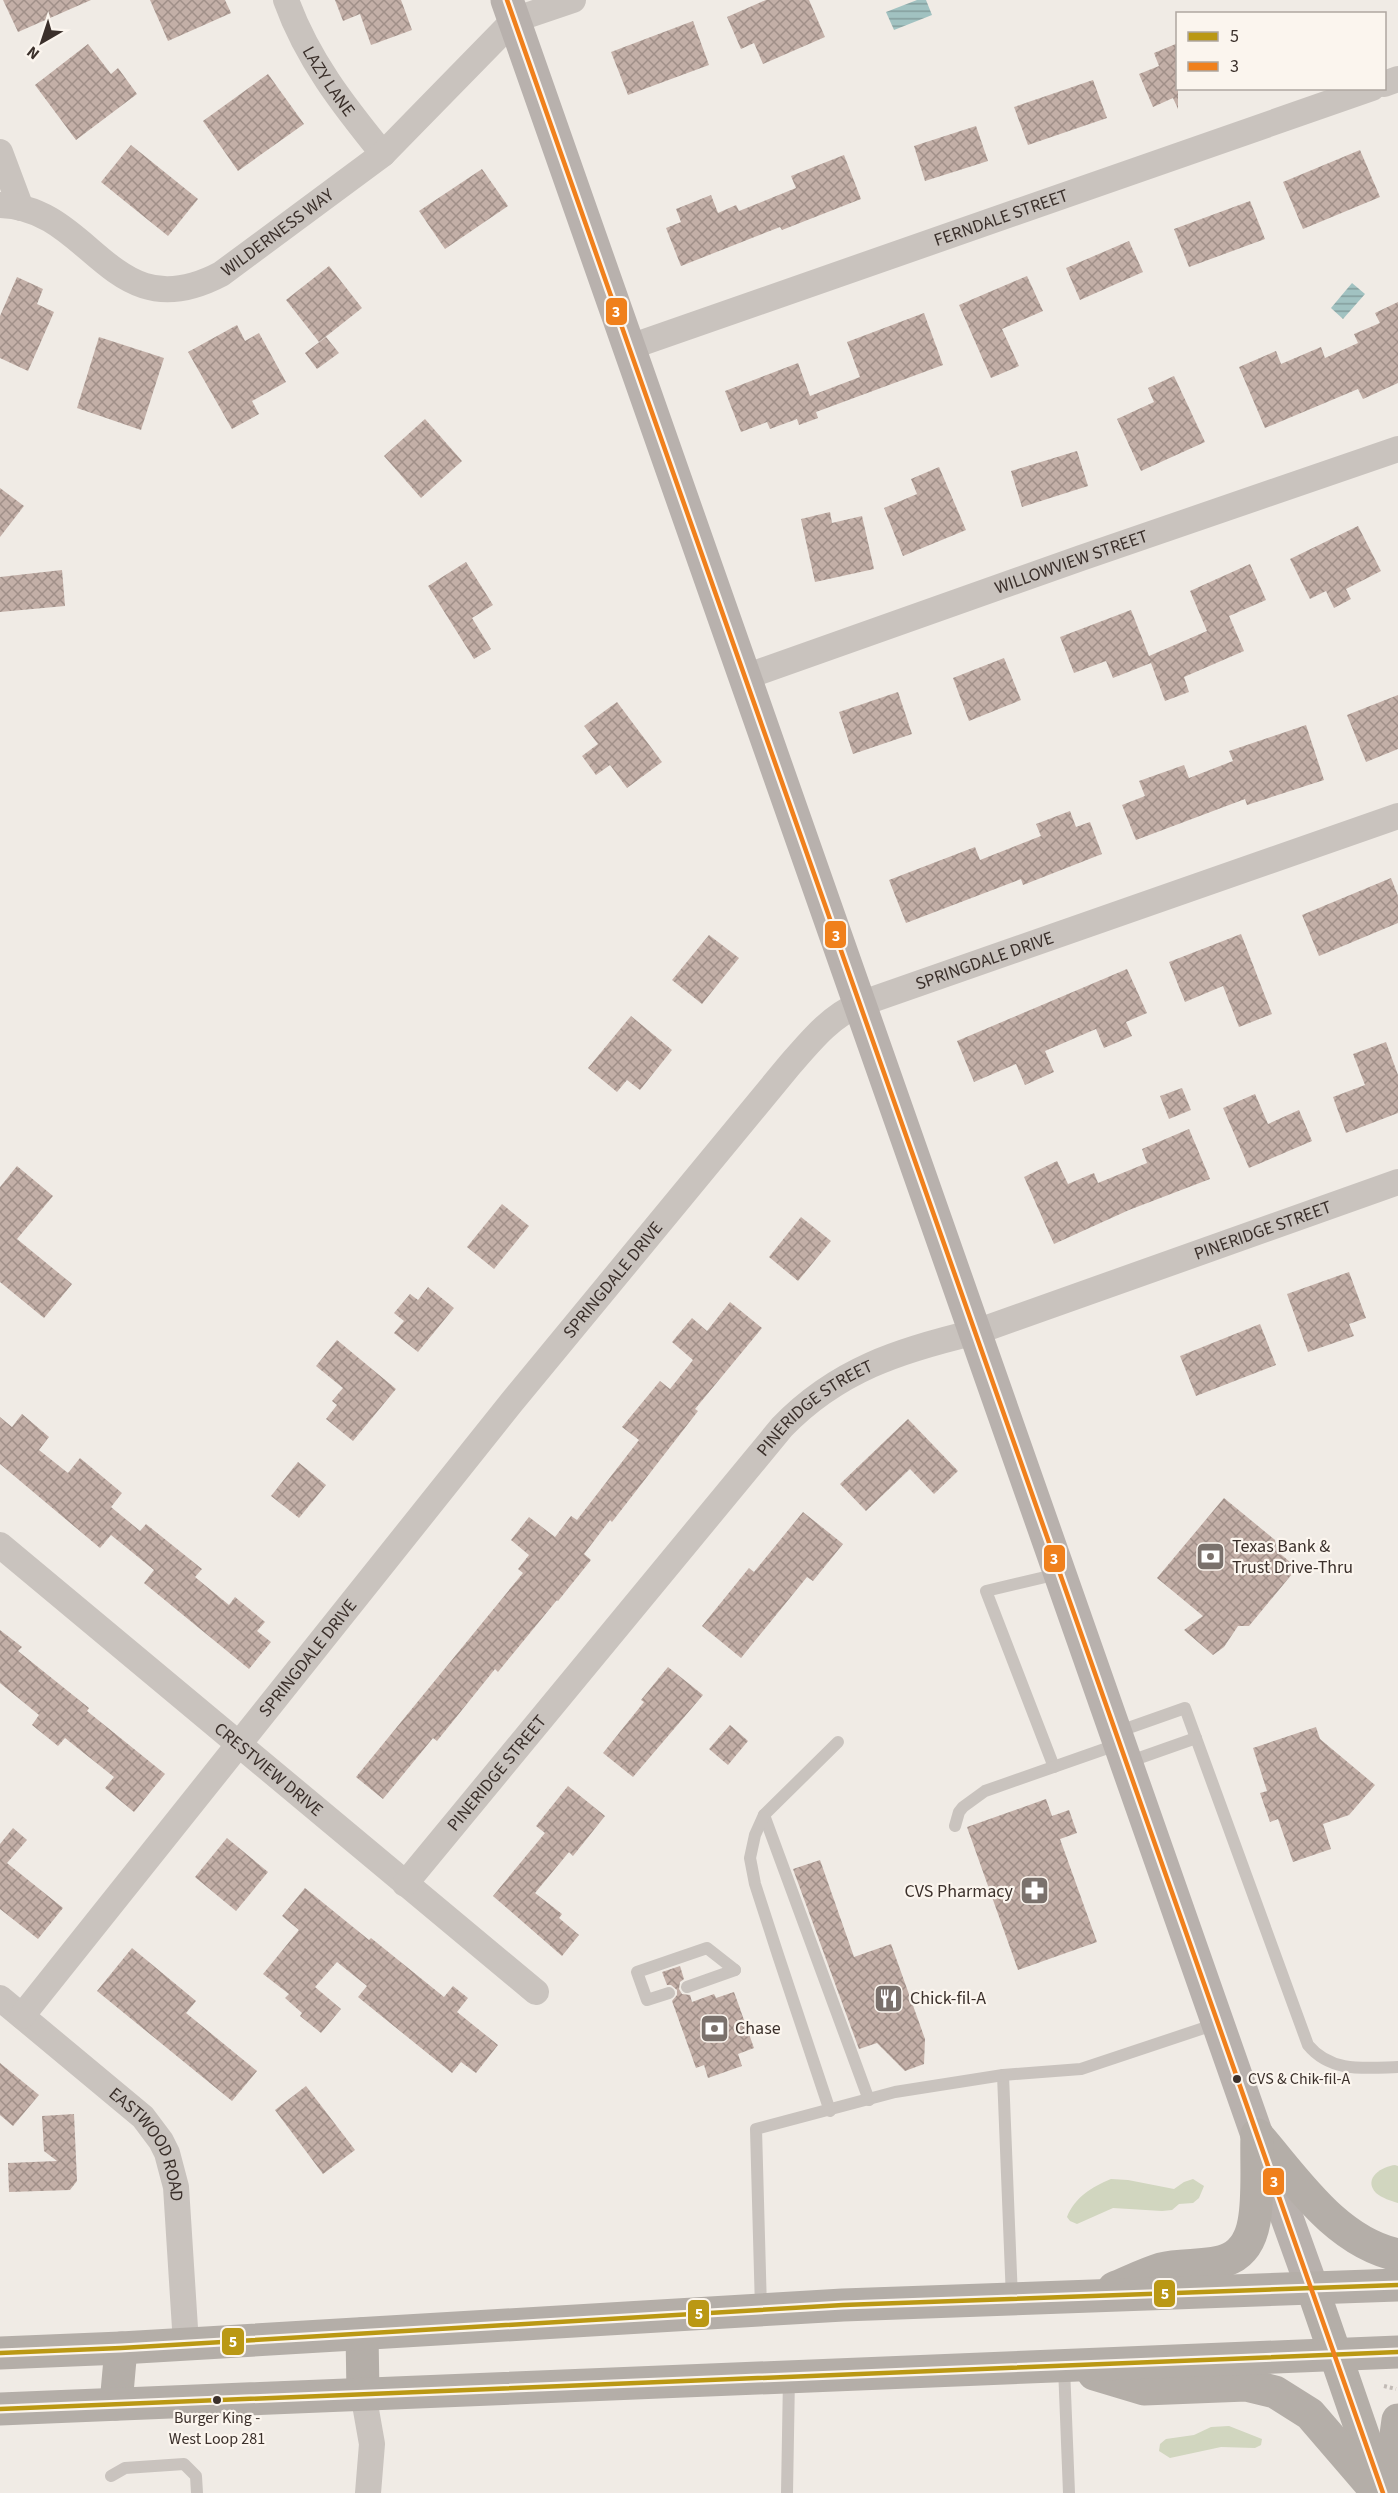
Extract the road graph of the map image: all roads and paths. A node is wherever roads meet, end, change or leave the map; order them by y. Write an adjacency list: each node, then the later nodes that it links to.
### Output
1 (286, 0): 6 (street, LAZY LANE)
2 (573, 0): 3 (street)
3 (511, 10): 6 (street, WILDERNESS WAY); 8 (main road)
4 (1366, 90): 8 (street, FERNDALE STREET)
5 (0, 152): 7 (street)
6 (383, 154): 7 (street, WILDERNESS WAY)
7 (11, 207)
8 (630, 347): 10 (main road)
9 (1398, 448): 10 (street, WILLOWVIEW STREET)
10 (746, 677): 12 (main road)
11 (1398, 816): 12 (street, SPRINGDALE DRIVE)
12 (860, 1004): 14 (main road); 19 (street, SPRINGDALE DRIVE)
13 (1398, 1182): 14 (street, PINERIDGE STREET)
14 (976, 1332): 16 (main road); 24 (street, PINERIDGE STREET)
15 (0, 1545): 19 (street, CRESTVIEW DRIVE)
16 (1060, 1574): 20 (main road); 21 (lane)
17 (1196, 1738): 20 (lane); 20 (lane); 31 (lane)
18 (838, 1742): 22 (lane)
19 (238, 1744): 24 (street, CRESTVIEW DRIVE); 29 (street, SPRINGDALE DRIVE)
20 (1121, 1746): 21 (lane); 30 (main road)
21 (1054, 1767): 23 (lane)
22 (765, 1815): 33 (lane); 34 (lane)
23 (955, 1826)
24 (405, 1884): 26 (street, CRESTVIEW DRIVE)
25 (687, 1987): 27 (lane)
26 (536, 1992)
27 (669, 1993)
28 (0, 1998): 29 (street, EASTWOOD ROAD)
29 (22, 2016): 43 (street, EASTWOOD ROAD)
30 (1218, 2023): 32 (lane); 35 (main road)
31 (1398, 2067)
32 (1003, 2075): 33 (lane); 40 (lane)
33 (869, 2100): 34 (lane)
34 (830, 2111): 41 (lane)
35 (1257, 2135): 36 (highway); 38 (main road); 39 (highway)
36 (1398, 2254)
37 (1398, 2285): 38 (highway)
38 (1313, 2290): 39 (highway); 47 (highway)
39 (1093, 2297): 40 (highway)
40 (1012, 2300): 41 (highway)
41 (761, 2310): 42 (highway)
42 (362, 2334): 43 (highway); 51 (highway)
43 (186, 2344): 44 (highway)
44 (121, 2348): 46 (highway); 52 (highway)
45 (1398, 2352): 47 (highway)
46 (0, 2353)
47 (1335, 2354): 48 (highway); 61 (highway)
48 (1068, 2367): 49 (highway); 59 (lane); 60 (highway)
49 (789, 2377): 51 (highway); 58 (lane)
50 (1384, 2386): 53 (path)
51 (363, 2392): 52 (highway); 57 (street)
52 (116, 2404): 54 (highway)
53 (1397, 2404): 62 (highway)
54 (0, 2409)
55 (111, 2476): 56 (lane)
56 (197, 2493)
57 (368, 2493)
58 (787, 2493)
59 (1069, 2493)
60 (1378, 2493)
61 (1383, 2493)
62 (1388, 2493)

